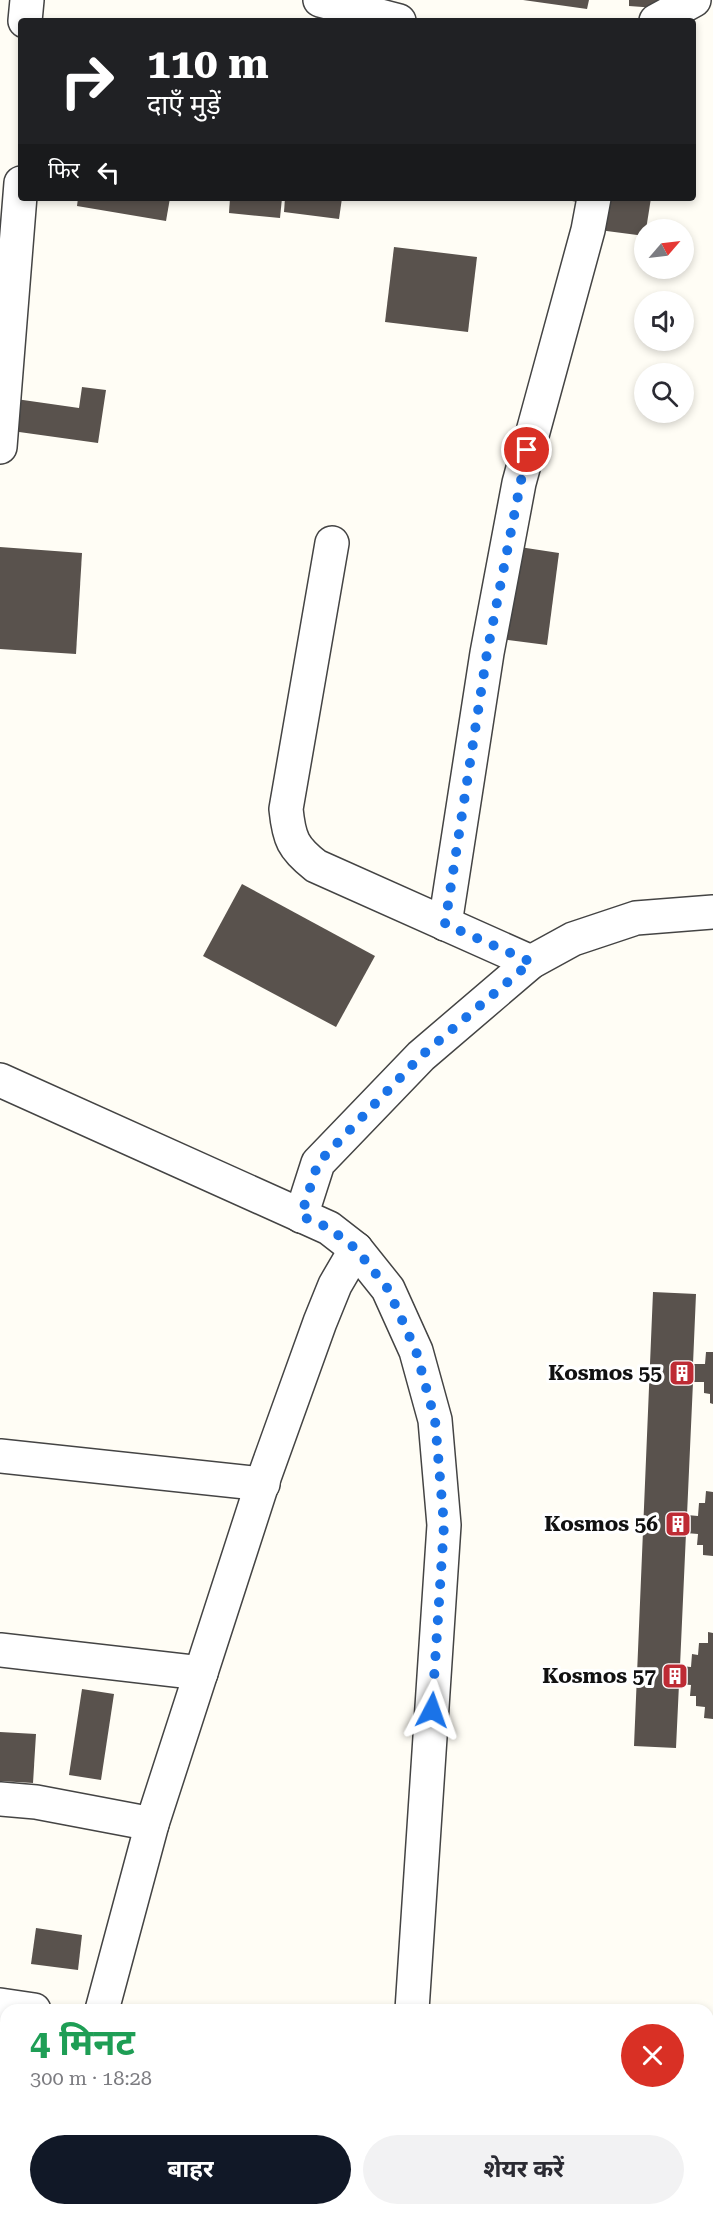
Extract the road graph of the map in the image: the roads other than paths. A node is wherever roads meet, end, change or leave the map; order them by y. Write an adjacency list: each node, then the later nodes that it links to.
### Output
1 (27, 0): 4 (street)
2 (320, 0): 5 (street)
3 (694, 0): 6 (street)
4 (26, 18)
5 (388, 18)
6 (661, 18)
7 (20, 201): 9 (street)
8 (593, 201): 12 (street)
9 (0, 447)
10 (332, 543): 12 (street)
11 (713, 912): 13 (street)
12 (445, 924): 13 (street)
13 (531, 962): 15 (street)
14 (0, 1080): 15 (street)
15 (301, 1216): 16 (street)
16 (356, 1249): 18 (street); 24 (street)
17 (0, 1456): 18 (street)
18 (262, 1484): 20 (street)
19 (0, 1650): 20 (street)
20 (201, 1673): 22 (street)
21 (0, 1799): 22 (street)
22 (152, 1824): 23 (street)
23 (104, 2004)
24 (412, 2004)

